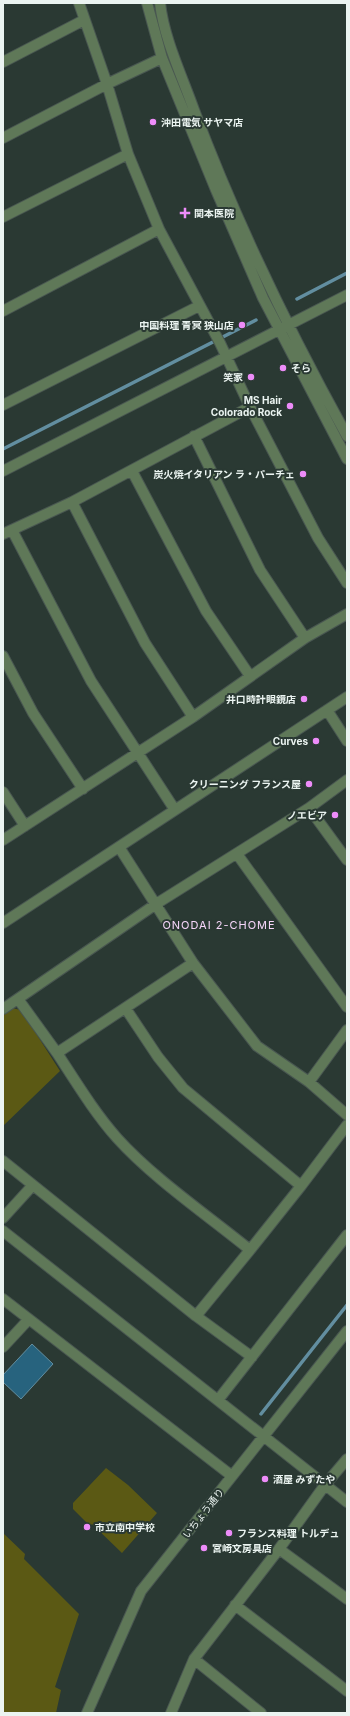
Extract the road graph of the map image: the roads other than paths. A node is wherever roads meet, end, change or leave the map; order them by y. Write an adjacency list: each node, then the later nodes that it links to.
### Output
1 (79, 3): 4 (street)
2 (147, 3): 5 (street)
3 (160, 3): 15 (street)
4 (84, 20): 6 (street); 7 (street)
5 (162, 58): 7 (street); 15 (street)
6 (3, 62)
7 (107, 84): 8 (street); 9 (street)
8 (3, 138)
9 (128, 154): 10 (street); 11 (street)
10 (3, 217)
11 (159, 229): 13 (street); 14 (street)
12 (347, 295): 15 (street)
13 (199, 306): 16 (street); 17 (street)
14 (3, 311)
15 (284, 328): 16 (street); 20 (street); 21 (street)
16 (227, 356): 18 (street); 23 (street)
17 (3, 404)
18 (250, 407): 19 (street); 26 (street)
19 (194, 436): 22 (street); 28 (street)
20 (347, 436)
21 (347, 459)
22 (132, 470): 24 (street); 30 (street)
23 (3, 471)
24 (72, 502): 25 (street); 33 (street)
25 (8, 532): 35 (street)
26 (347, 583)
27 (347, 614): 28 (street)
28 (306, 638): 30 (street)
29 (3, 656): 37 (street)
30 (250, 676): 33 (street)
31 (347, 696): 32 (street)
32 (326, 710): 34 (street); 40 (street)
33 (193, 717): 35 (street)
34 (347, 741)
35 (138, 752): 37 (street); 40 (street)
36 (347, 780): 39 (street)
37 (83, 789): 41 (street)
38 (3, 792): 41 (street)
39 (309, 808): 44 (street); 45 (street)
40 (175, 810): 43 (street)
41 (25, 826): 42 (street)
42 (3, 840)
43 (119, 847): 46 (street); 47 (street)
44 (237, 854): 46 (street); 50 (street)
45 (347, 860)
46 (156, 904): 48 (street); 49 (street)
47 (3, 923)
48 (193, 963): 52 (street); 55 (street)
49 (18, 999): 51 (street); 54 (street)
50 (347, 1007)
51 (3, 1009)
52 (126, 1009): 54 (street); 60 (street)
53 (347, 1030): 55 (street)
54 (57, 1053): 64 (street)
55 (309, 1082): 56 (street)
56 (347, 1115)
57 (347, 1125): 60 (street)
58 (3, 1161): 59 (street)
59 (32, 1185): 61 (street); 66 (street)
60 (301, 1186): 64 (street)
61 (3, 1218)
62 (3, 1231): 71 (street)
63 (347, 1235): 70 (street)
64 (250, 1250): 66 (street)
65 (3, 1299): 67 (street)
66 (196, 1316): 70 (street)
67 (29, 1320): 69 (street); 74 (street)
68 (347, 1331): 72 (street, いちょう通り)
69 (3, 1347)
70 (252, 1357): 71 (street)
71 (218, 1400): 72 (street)
72 (264, 1436): 74 (street, いちょう通り); 75 (street)
73 (347, 1459): 75 (street)
74 (232, 1476): 82 (street, いちょう通り)
75 (325, 1485): 76 (street); 77 (street)
76 (347, 1502)
77 (279, 1548): 78 (street); 79 (street)
78 (347, 1599)
79 (235, 1605): 80 (street); 81 (street)
80 (194, 1659): 83 (street); 84 (street)
81 (347, 1691)
82 (87, 1713)
83 (171, 1713)
84 (261, 1713)

